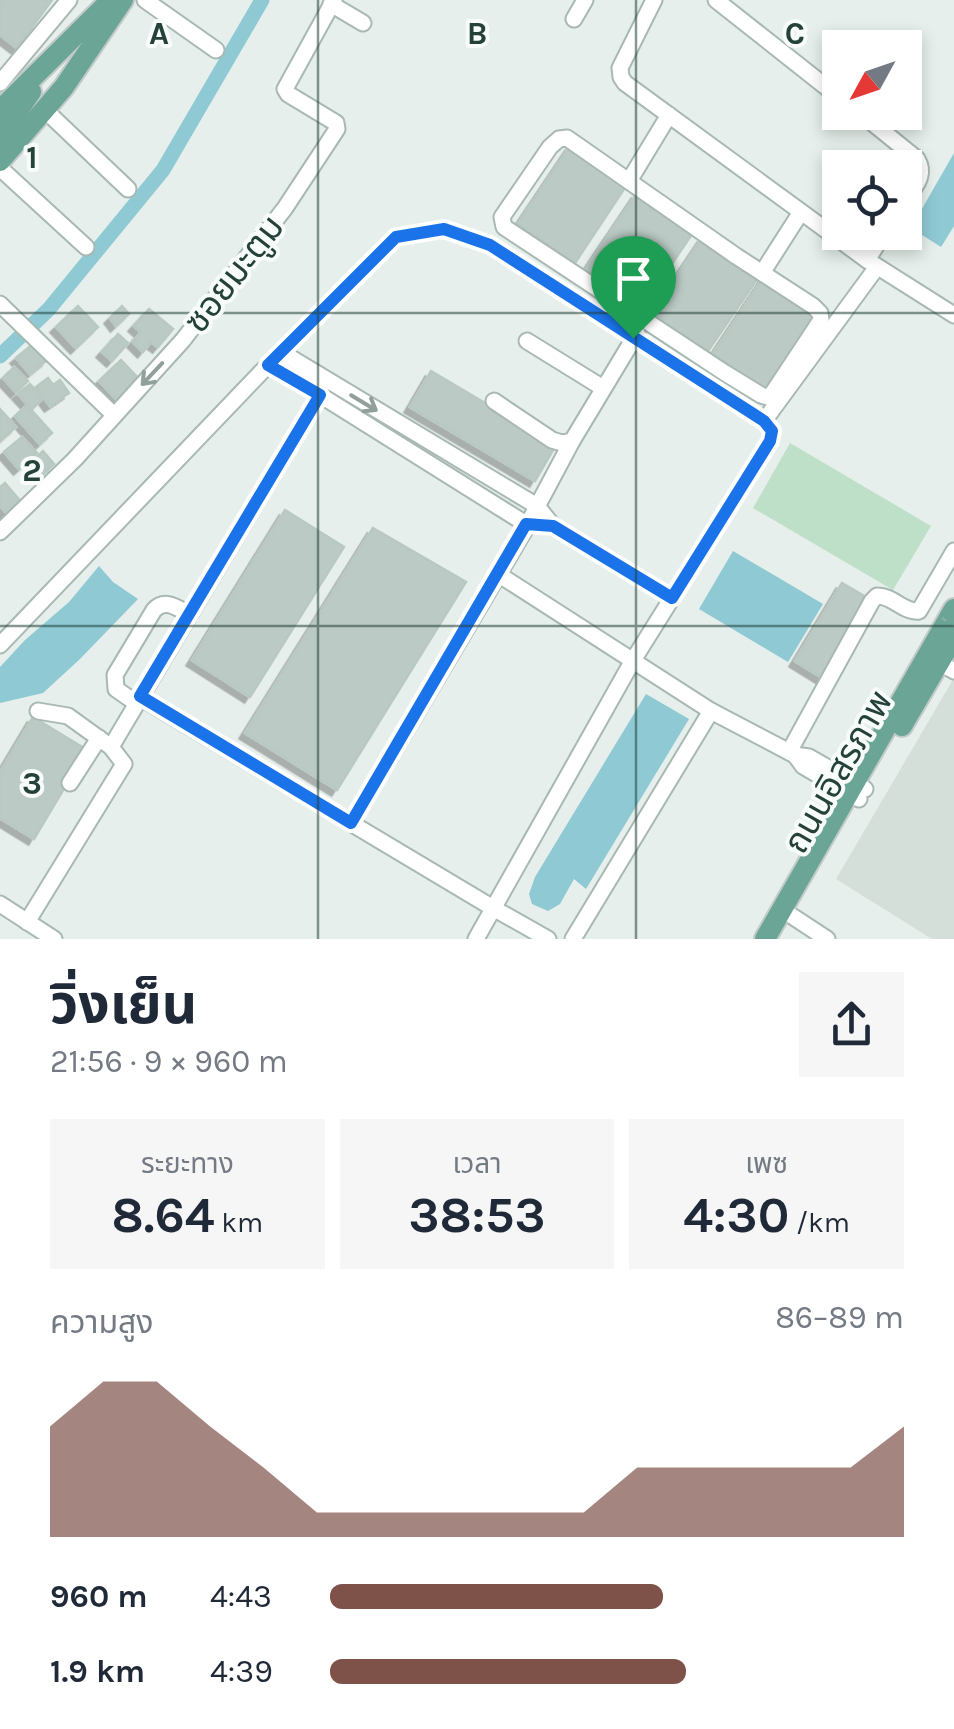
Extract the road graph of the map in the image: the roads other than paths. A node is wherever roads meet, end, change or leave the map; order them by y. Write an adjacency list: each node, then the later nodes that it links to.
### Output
1 (68, 0): 14 (street)
2 (111, 0): 11 (main road)
3 (123, 0): 13 (main road)
4 (145, 0): 12 (street)
5 (585, 0): 9 (street)
6 (654, 0): 18 (street)
7 (716, 0): 15 (street)
8 (332, 2): 10 (street); 41 (street, ซอยมะตูม, one-way to 41)
9 (574, 19)
10 (363, 23)
11 (64, 45): 14 (main road); 20 (main road)
12 (216, 50)
13 (83, 62): 17 (main road); 20 (main road)
14 (7, 78): 16 (main road)
15 (822, 84)
16 (0, 110)
17 (45, 110): 22 (main road); 24 (street)
18 (669, 115): 23 (street); 25 (street)
19 (881, 130): 21 (street)
20 (2, 134)
21 (906, 150)
22 (0, 164): 26 (street)
23 (630, 180): 29 (street); 32 (street)
24 (128, 189)
25 (802, 212): 28 (street); 29 (street)
26 (86, 247)
27 (877, 250): 28 (street)
28 (872, 263): 31 (street); 42 (street)
29 (762, 273): 32 (street)
30 (0, 304): 41 (street)
31 (953, 311)
32 (645, 321): 33 (street)
33 (633, 338): 35 (street); 38 (street); 42 (street)
34 (527, 342): 38 (street)
35 (281, 352): 36 (street); 37 (street)
36 (268, 365): 37 (street); 54 (street)
37 (300, 374): 39 (street); 44 (street, one-way to 44)
38 (603, 388): 43 (street)
39 (320, 395): 45 (street); 51 (street)
40 (494, 401): 43 (street)
41 (114, 415): 47 (street, ซอยมะตูม)
42 (764, 421): 50 (street)
43 (572, 441): 44 (street)
44 (536, 506): 45 (street); 46 (street)
45 (526, 524): 46 (street); 49 (street)
46 (553, 526): 50 (street)
47 (0, 532)
48 (954, 551): 61 (street)
49 (498, 574): 55 (street); 64 (street)
50 (672, 598): 55 (street)
51 (189, 614): 57 (street); 57 (street)
52 (948, 614): 63 (main road)
53 (954, 637): 56 (main road, ถนนอิสรภาพ)
54 (0, 645)
55 (632, 662): 59 (street); 66 (street)
56 (947, 667): 63 (main road, ถนนอิสรภาพ)
57 (138, 700): 60 (street); 64 (street)
58 (38, 711): 60 (street)
59 (710, 711): 61 (street); 72 (street)
60 (105, 742): 62 (street); 68 (street)
61 (792, 753): 63 (street)
62 (70, 783)
63 (857, 791): 67 (main road, ถนนอิสรภาพ); 73 (main road)
64 (351, 823): 66 (street)
65 (0, 904): 68 (street)
66 (493, 908): 70 (street); 71 (street)
67 (792, 916): 74 (main road, ถนนอิสรภาพ); 75 (street)
68 (27, 922): 69 (street)
69 (54, 939)
70 (476, 939)
71 (548, 939)
72 (573, 939)
73 (765, 939)
74 (779, 939)
75 (827, 939)

